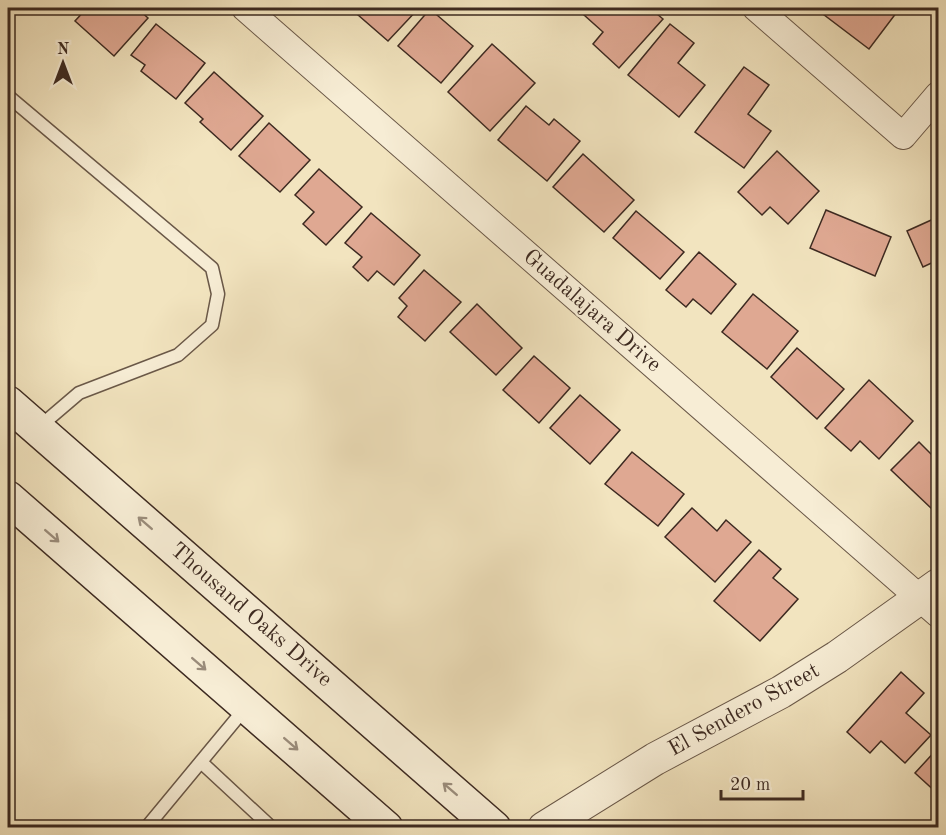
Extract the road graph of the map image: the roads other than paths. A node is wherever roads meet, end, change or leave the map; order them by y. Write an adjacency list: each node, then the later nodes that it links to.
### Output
1 (245, 8): 8 (street, Guadalajara Drive)
2 (756, 8): 3 (street)
3 (939, 95)
4 (8, 96): 6 (lane)
5 (8, 403): 6 (main road, Thousand Oaks Drive)
6 (37, 429): 14 (main road, Thousand Oaks Drive, one-way to 6)
7 (8, 498): 9 (main road, one-way to 9)
8 (932, 599): 15 (street, El Sendero Street)
9 (247, 706): 10 (lane); 13 (main road, one-way to 13)
10 (201, 762): 11 (lane); 12 (lane)
11 (146, 828)
12 (272, 828)
13 (386, 828)
14 (494, 828)
15 (544, 828)

